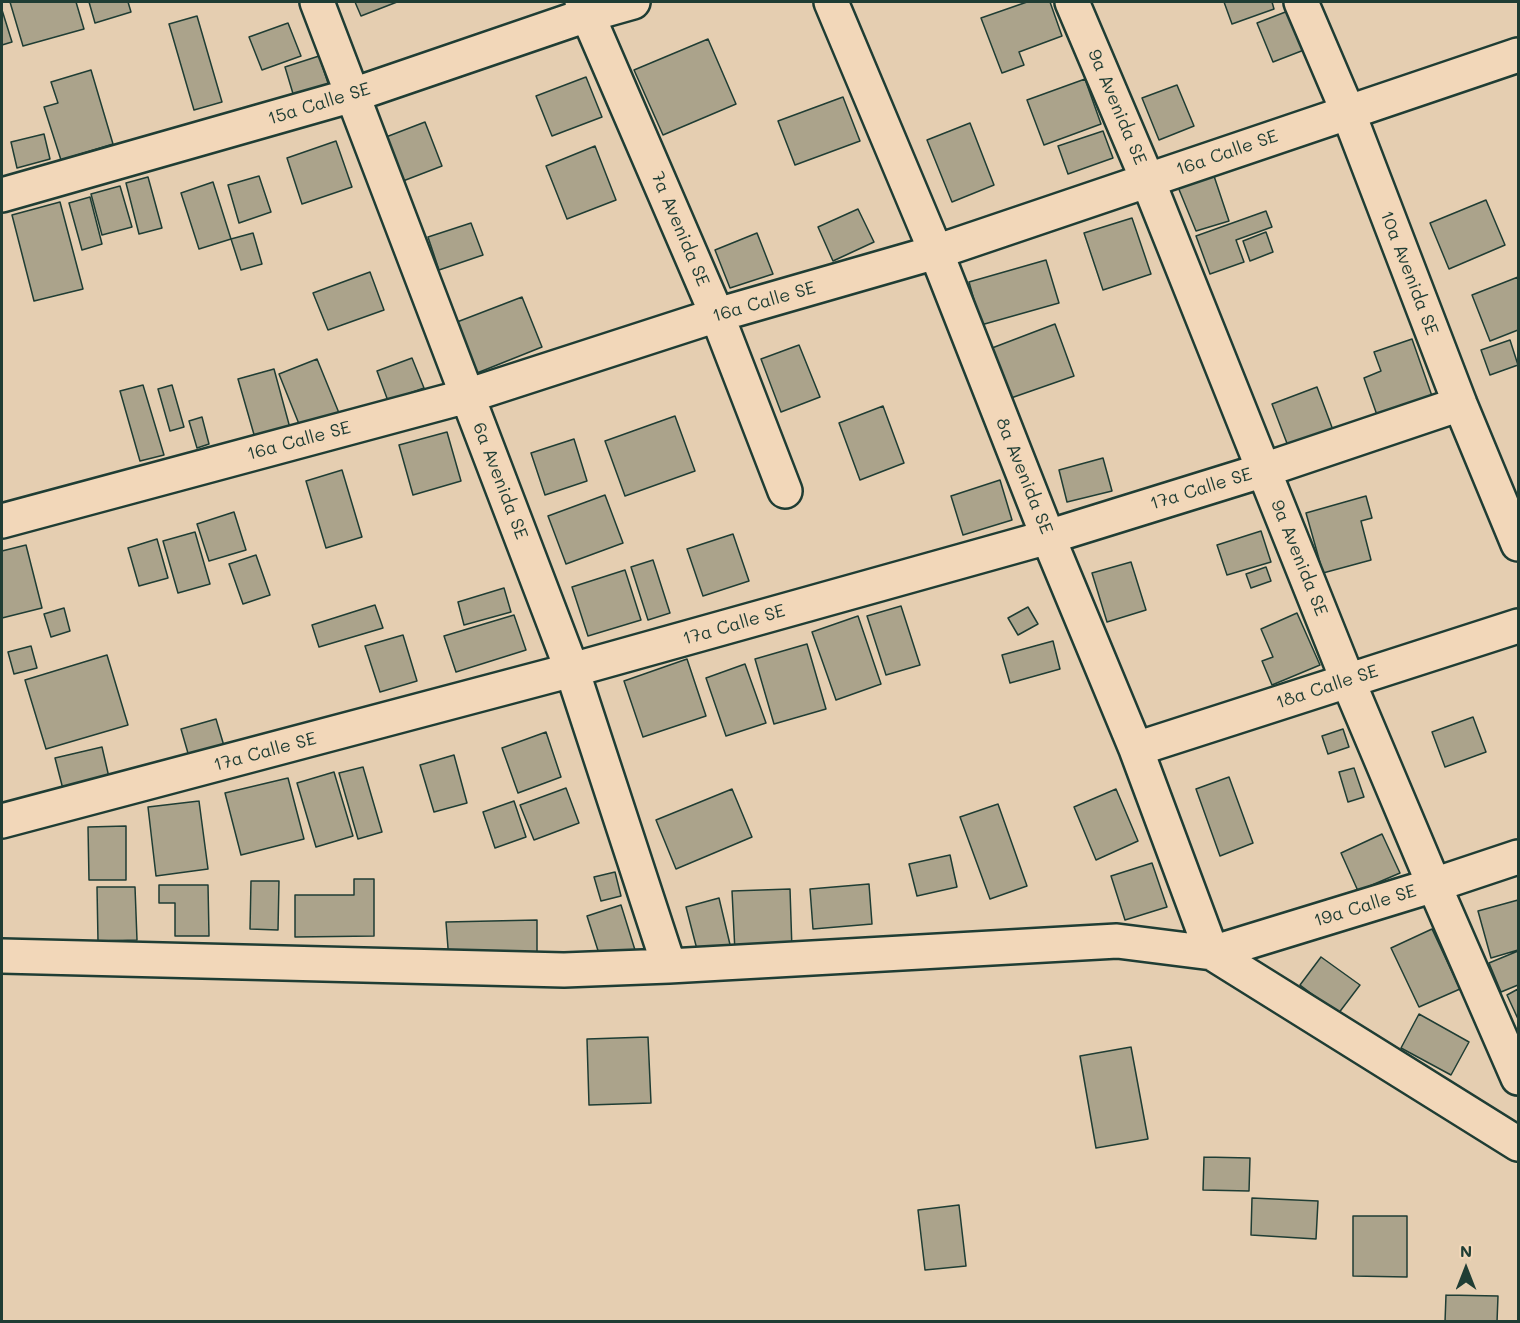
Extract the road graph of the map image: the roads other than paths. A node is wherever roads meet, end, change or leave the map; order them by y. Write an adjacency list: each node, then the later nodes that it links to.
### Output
1 (317, 2): 8 (street, 6a Avenida SE)
2 (633, 2): 6 (street, 15a Calle SE)
3 (831, 2): 12 (street, 8a Avenida SE)
4 (1072, 2): 10 (street, 9a Avenida SE)
5 (1301, 2): 9 (street, 10a Avenida SE)
6 (585, 8): 8 (street, 15a Calle SE); 13 (street, 7a Avenida SE)
7 (1518, 55): 9 (street, 16a Calle SE)
8 (353, 95): 11 (street, 15a Calle SE); 14 (street, 6a Avenida SE)
9 (1348, 112): 10 (street, 16a Calle SE); 15 (street, 10a Avenida SE)
10 (1148, 181): 12 (street, 16a Calle SE); 16 (street, 9a Avenida SE)
11 (2, 195)
12 (936, 252): 13 (street, 16a Calle SE); 19 (street, 8a Avenida SE)
13 (717, 315): 14 (street, 16a Calle SE); 17 (street, 7a Avenida SE)
14 (467, 396): 18 (street, 16a Calle SE); 22 (street, 6a Avenida SE)
15 (1460, 404): 16 (street, 17a Calle SE); 20 (street, 10a Avenida SE)
16 (1264, 470): 19 (street, 17a Calle SE); 23 (street, 9a Avenida SE)
17 (785, 491)
18 (2, 521)
19 (1048, 537): 22 (street, 17a Calle SE); 24 (street, 8a Avenida SE)
20 (1518, 544)
21 (1518, 626): 23 (street, 18a Calle SE)
22 (572, 670): 25 (street, 17a Calle SE); 30 (street, 6a Avenida SE)
23 (1348, 681): 24 (street, 18a Calle SE); 27 (street, 9a Avenida SE)
24 (1136, 749): 28 (street, 8a Avenida SE)
25 (2, 821)
26 (1518, 857): 27 (street, 19a Calle SE)
27 (1434, 885): 28 (street, 19a Calle SE); 31 (street, 9a Avenida SE)
28 (1212, 953): 30 (street); 32 (street)
29 (2, 956): 30 (street)
30 (669, 966)
31 (1518, 1078)
32 (1518, 1144)

